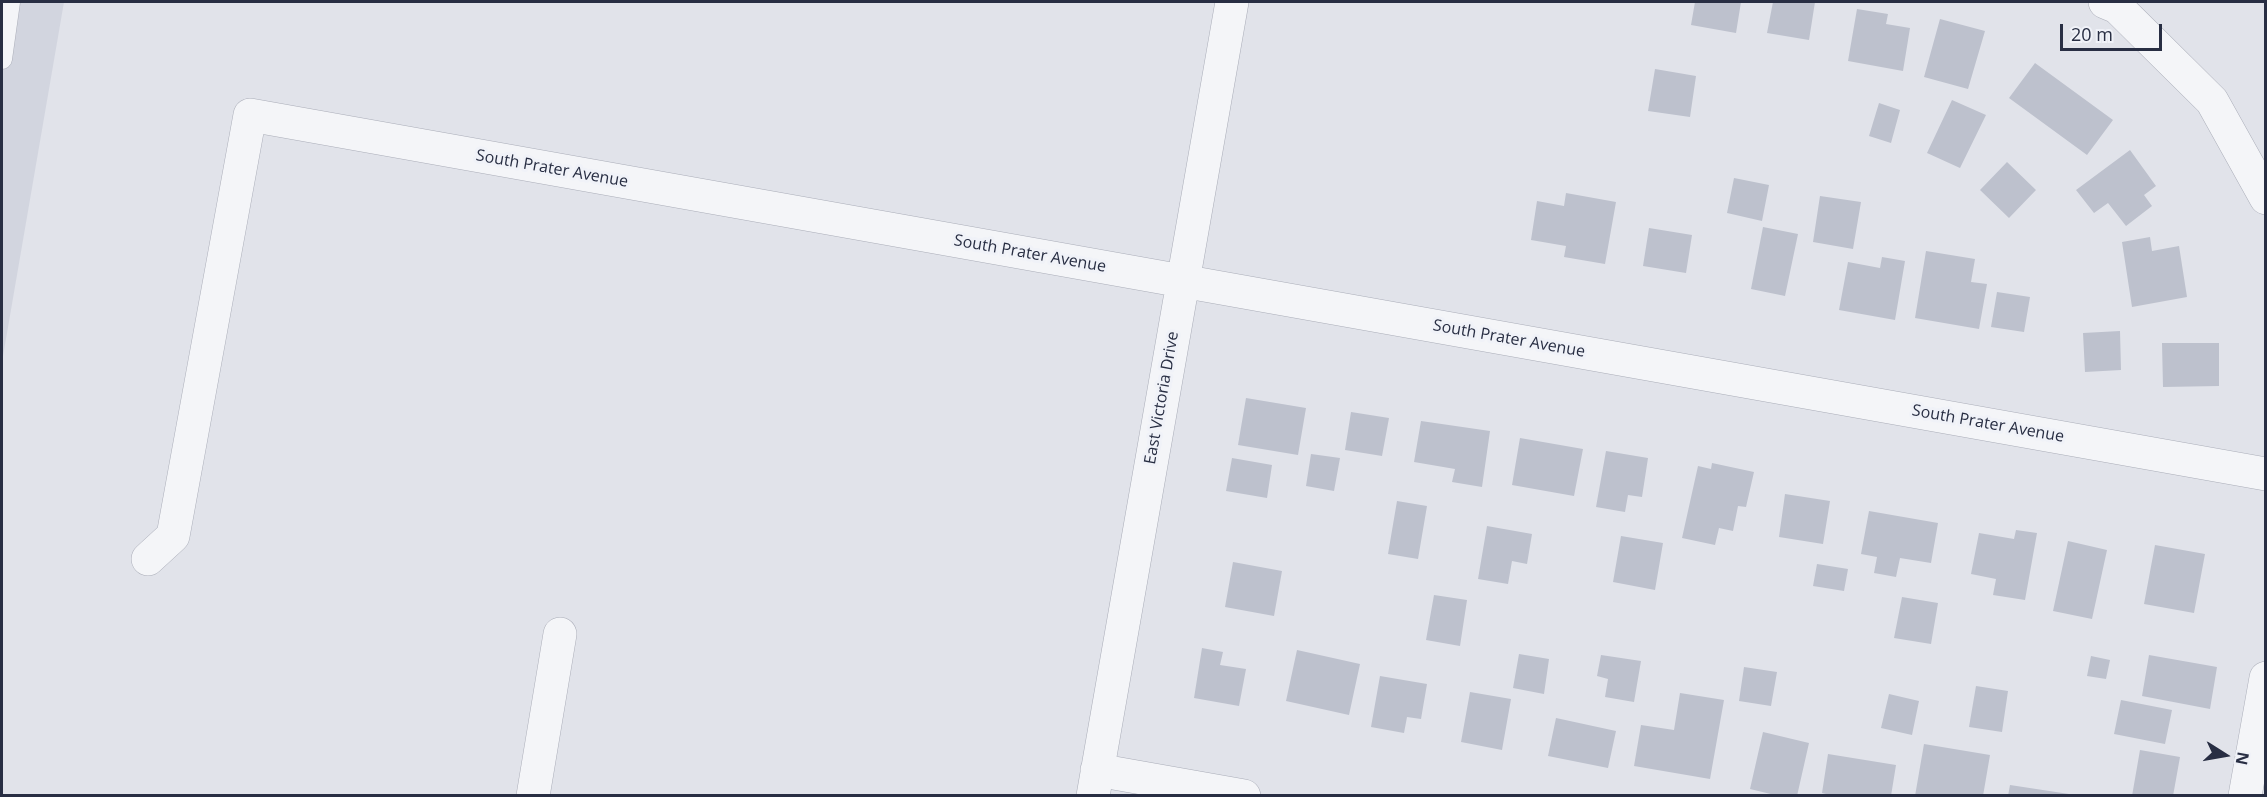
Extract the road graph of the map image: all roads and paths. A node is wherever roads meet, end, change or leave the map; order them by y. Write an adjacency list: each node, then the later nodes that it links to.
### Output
1 (10, 2): 4 (lane)
2 (1232, 2): 6 (street, East Victoria Drive)
3 (2105, 2): 5 (street)
4 (2, 59)
5 (2265, 198)
6 (1183, 281): 7 (street, South Prater Avenue); 8 (street, South Prater Avenue); 11 (street, East Victoria Drive)
7 (2265, 474)
8 (148, 559)
9 (560, 634): 12 (street)
10 (2265, 678): 14 (street)
11 (1095, 783): 13 (street)
12 (532, 795)
13 (1244, 795)
14 (2245, 795)

